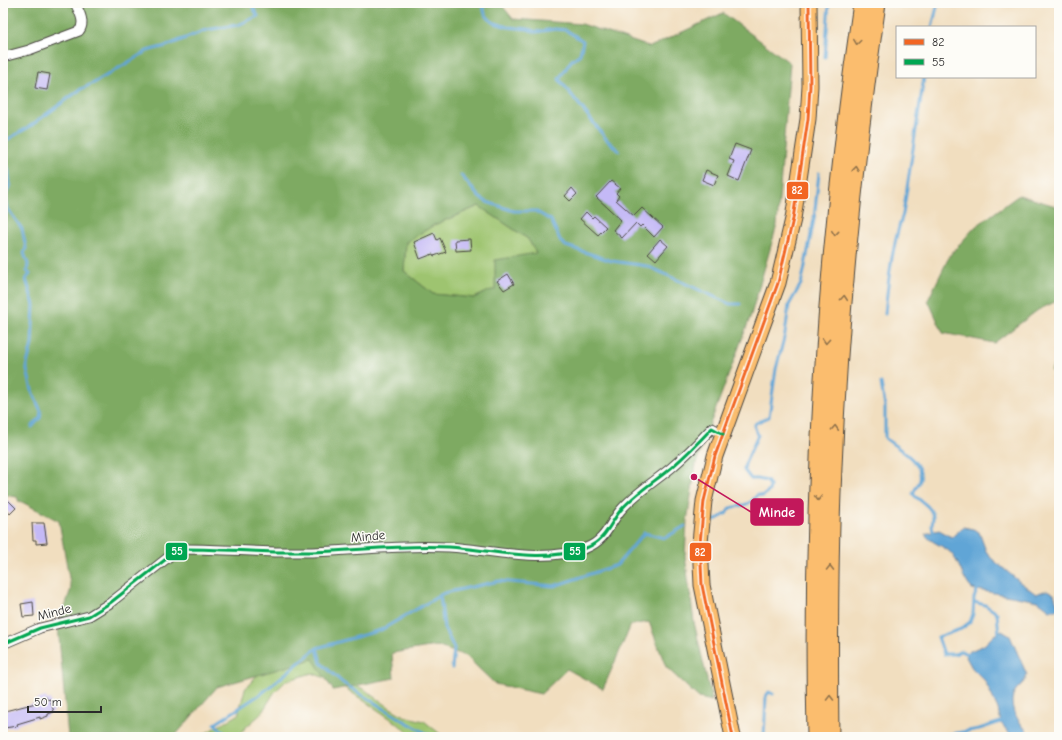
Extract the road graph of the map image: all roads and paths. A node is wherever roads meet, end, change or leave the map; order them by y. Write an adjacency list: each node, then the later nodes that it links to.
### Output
1 (75, 3): 5 (street)
2 (809, 3): 6 (main road)
3 (862, 3): 9 (highway, one-way to 9)
4 (877, 3): 10 (highway, one-way to 4)
5 (3, 57)
6 (717, 431): 7 (street, Minde); 8 (main road)
7 (3, 644)
8 (733, 737)
9 (816, 737)
10 (830, 737)

